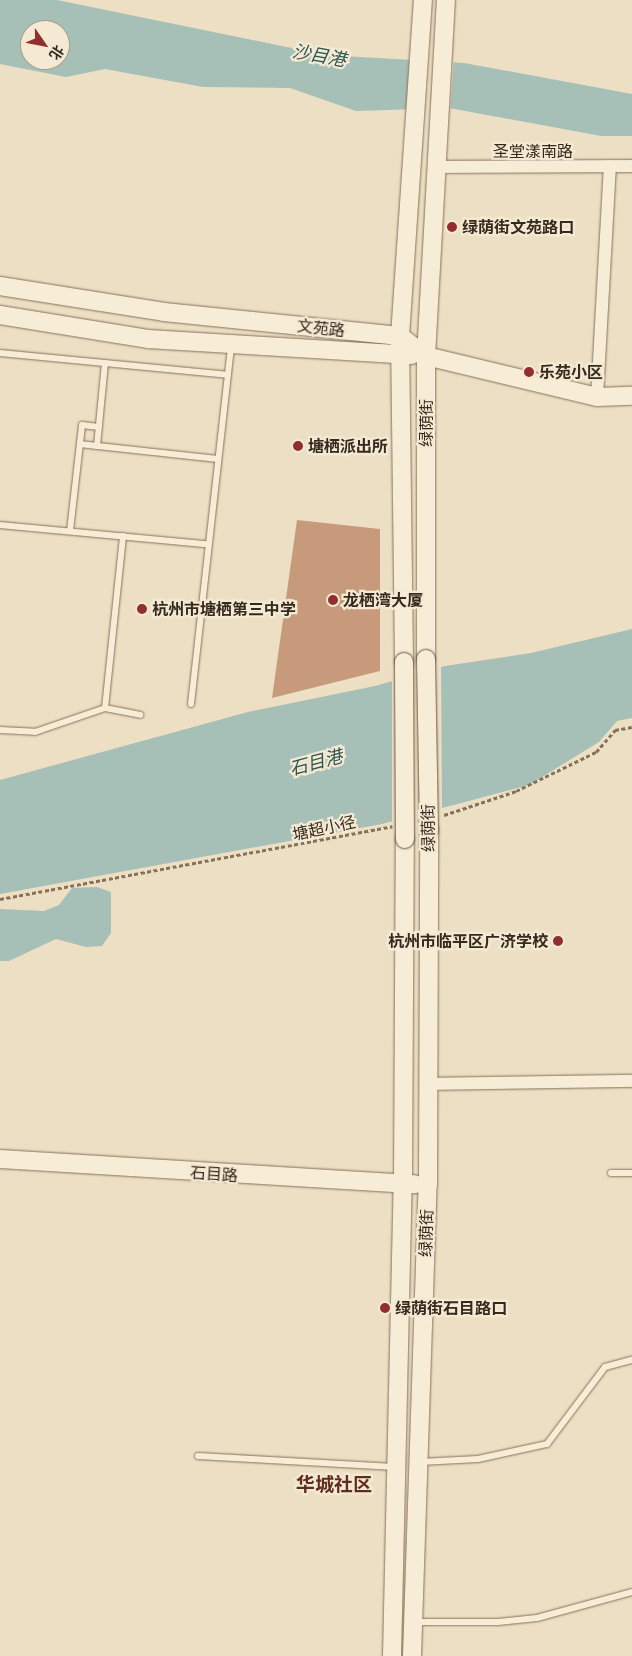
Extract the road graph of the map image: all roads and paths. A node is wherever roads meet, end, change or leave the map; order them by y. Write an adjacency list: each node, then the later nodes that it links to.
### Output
1 (423, 0): 8 (main road, 绿荫街)
2 (446, 0): 5 (main road, 绿荫街)
3 (610, 166): 4 (street, 圣堂漾南路); 5 (street, 圣堂漾南路); 16 (street)
4 (632, 166)
5 (434, 168): 12 (main road, 绿荫街)
6 (0, 286): 8 (main road, 文苑路)
7 (0, 315): 9 (main road)
8 (400, 336): 11 (main road, 绿荫街); 12 (main road)
9 (231, 344): 11 (main road); 14 (lane)
10 (0, 352): 13 (lane)
11 (401, 355): 12 (main road); 31 (main road, 绿荫街, bridge)
12 (426, 356): 16 (main road); 34 (main road, 绿荫街, bridge)
13 (105, 363): 14 (lane); 17 (lane)
14 (227, 375): 20 (lane)
15 (632, 396): 16 (main road)
16 (597, 397)
17 (99, 427): 18 (lane); 19 (lane)
18 (80, 444): 19 (lane); 22 (lane)
19 (97, 446): 20 (lane)
20 (216, 459): 24 (lane)
21 (0, 525): 22 (lane)
22 (70, 531): 23 (lane)
23 (123, 536): 24 (lane); 26 (lane)
24 (206, 544): 25 (lane)
25 (191, 704)
26 (105, 708): 27 (lane); 29 (lane)
27 (140, 715)
28 (632, 727): 30 (path)
29 (0, 730)
30 (439, 816)
31 (400, 832): 32 (path, 塘超小径); 38 (main road, 绿荫街)
32 (0, 899)
33 (632, 1081): 34 (street)
34 (430, 1084): 39 (main road, 绿荫街)
35 (0, 1160): 38 (main road, 石目路)
36 (611, 1173): 37 (lane)
37 (632, 1173)
38 (403, 1183): 39 (main road, 石目路); 43 (main road, 绿荫街)
39 (428, 1184): 42 (main road, 绿荫街)
40 (632, 1360): 42 (lane)
41 (198, 1456): 43 (lane)
42 (419, 1462): 45 (main road, 绿荫街)
43 (396, 1468): 46 (main road, 绿荫街)
44 (632, 1592): 45 (lane)
45 (413, 1622): 47 (main road, 绿荫街)
46 (392, 1656)
47 (412, 1656)

